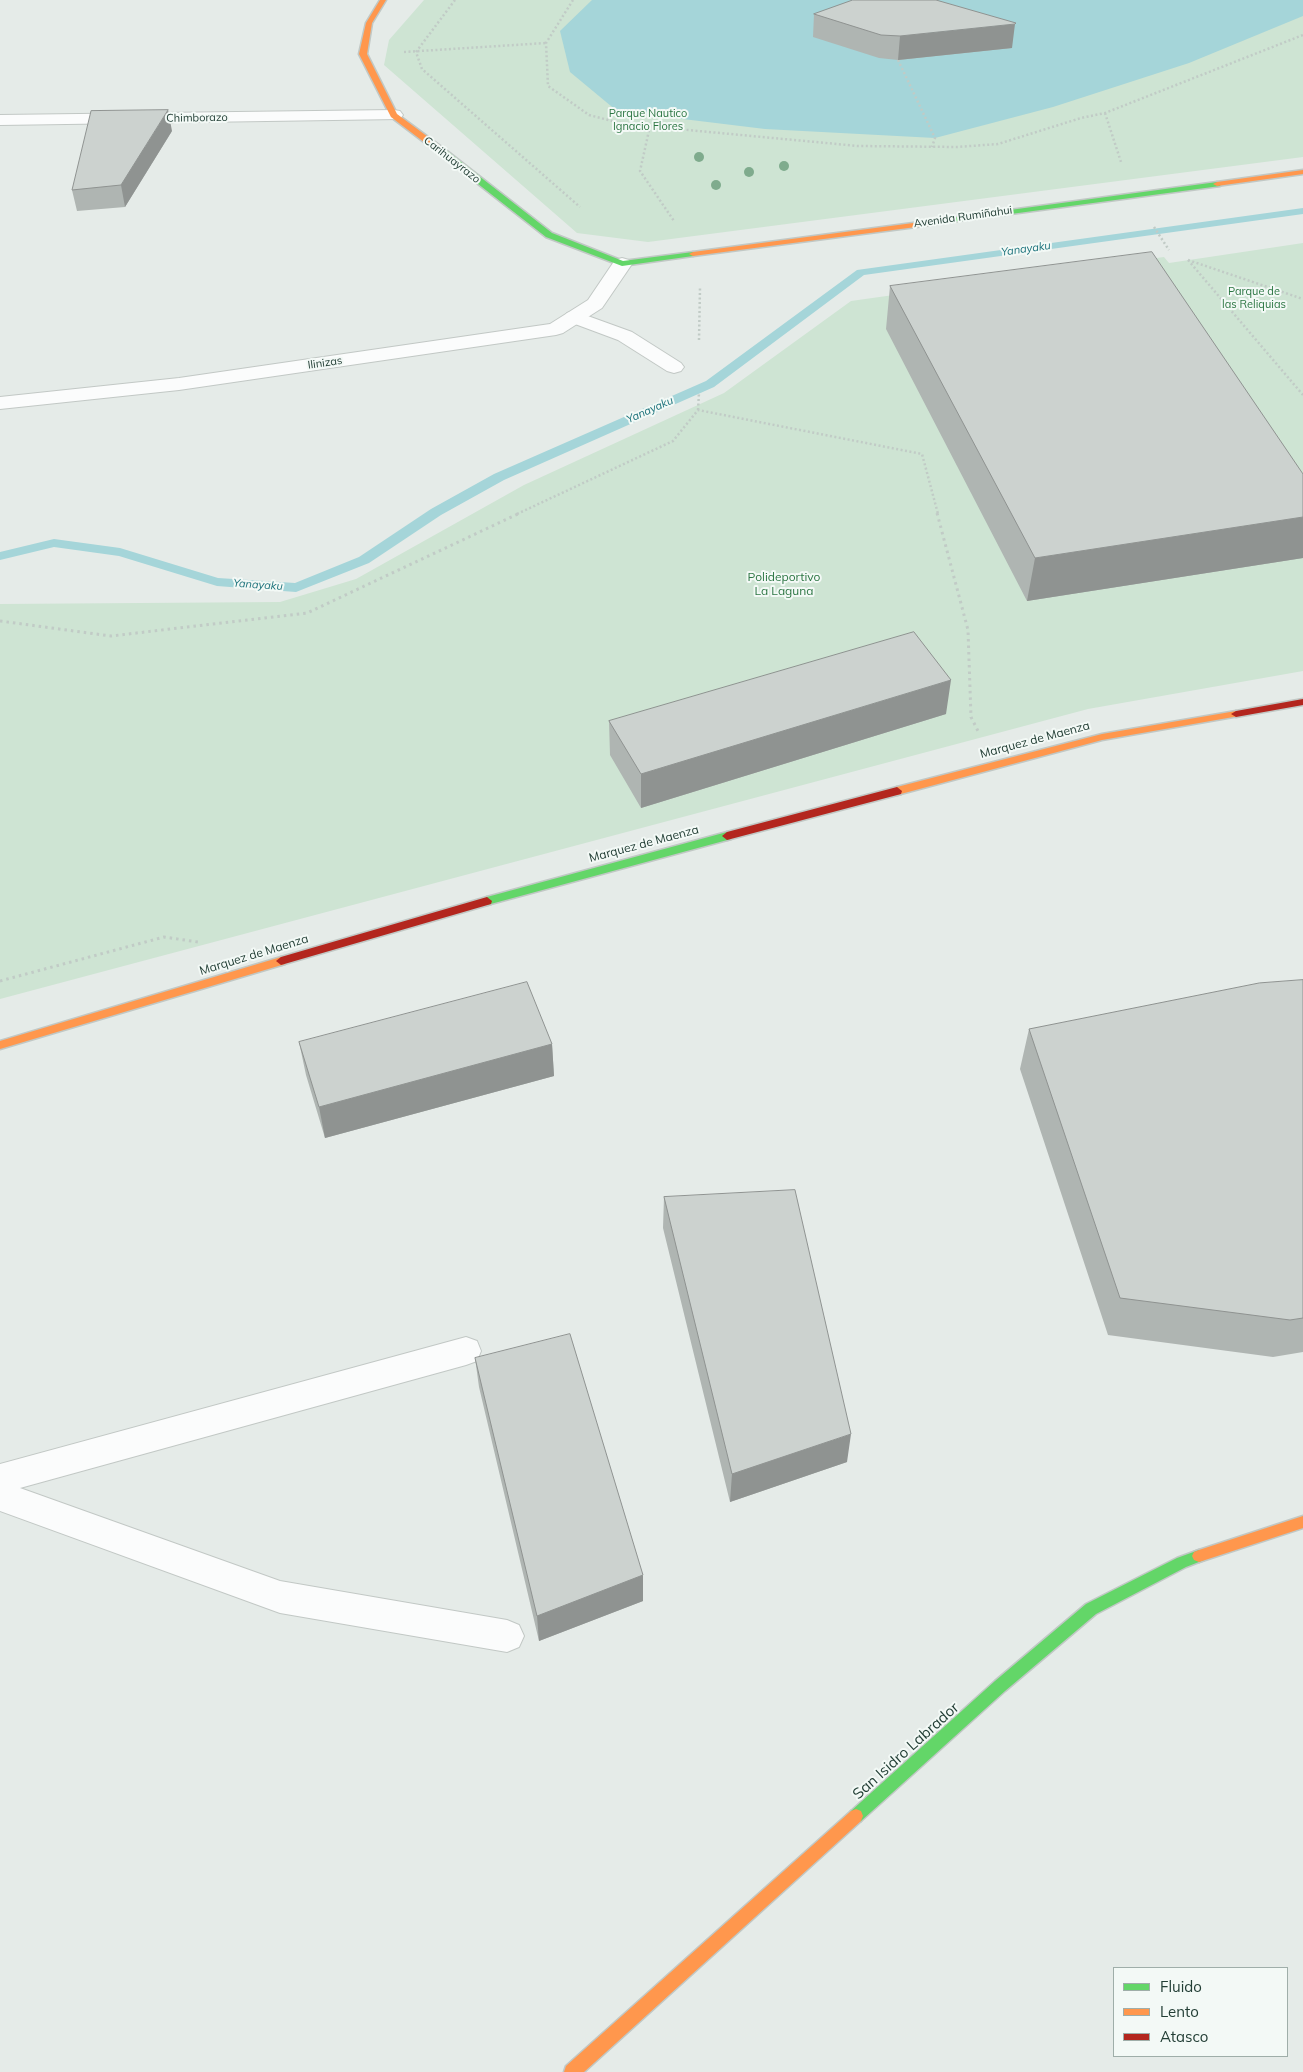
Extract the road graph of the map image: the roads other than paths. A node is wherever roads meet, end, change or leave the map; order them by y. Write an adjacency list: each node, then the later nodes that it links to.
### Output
1 (383, 0): 2 (street, Carihuayrazo)
2 (394, 115): 3 (street, Chimborazo); 5 (street, Carihuayrazo)
3 (0, 120)
4 (1303, 172): 5 (street, Avenida Rumiñahui)
5 (622, 264): 6 (street, Ilinizas)
6 (574, 317): 7 (street); 8 (street, Ilinizas)
7 (674, 367)
8 (0, 403)
9 (1303, 702): 10 (street, Marquez de Maenza)
10 (0, 1045)
11 (466, 1351): 12 (street)
12 (0, 1479)
13 (0, 1496): 15 (street)
14 (1303, 1522): 16 (street, San Isidro Labrador)
15 (507, 1636)
16 (572, 2072)

